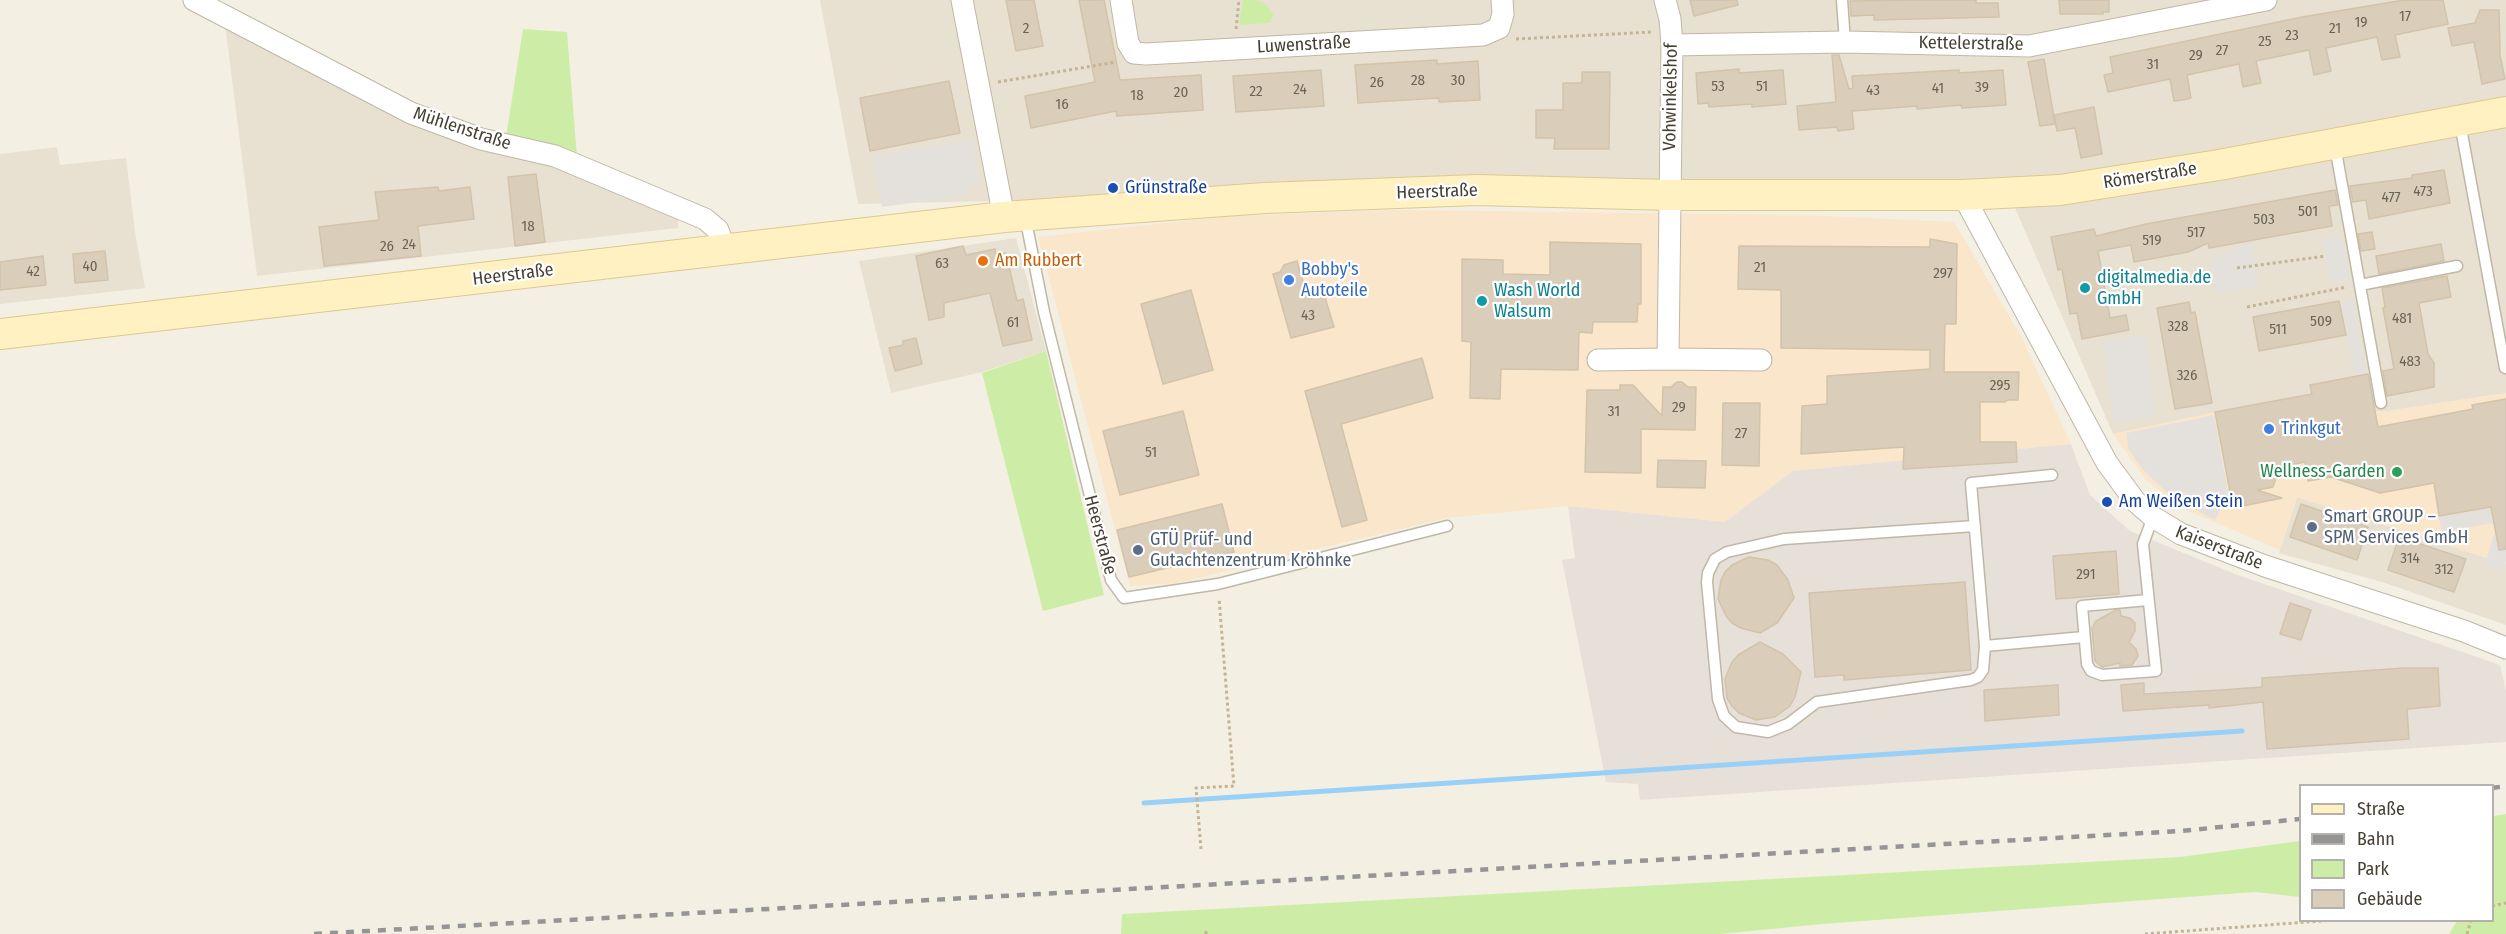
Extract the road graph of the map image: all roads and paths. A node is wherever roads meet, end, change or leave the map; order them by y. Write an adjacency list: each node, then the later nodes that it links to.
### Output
1 (194, 0): 21 (street, Mühlenstraße)
2 (962, 0): 14 (street)
3 (1121, 0): 13 (street)
4 (1239, 0): 12 (path)
5 (1502, 0): 9 (street)
6 (1665, 0): 10 (street, Vohwinkelshof)
7 (1842, 0): 11 (lane)
8 (2266, 0): 11 (street, Kettelerstraße)
9 (1499, 28): 10 (path); 12 (street, Luwenstraße)
10 (1672, 38): 11 (street, Kettelerstraße); 18 (street, Vohwinkelshof)
11 (1845, 42)
12 (1234, 49): 13 (street, Luwenstraße)
13 (1134, 53): 14 (path)
14 (979, 86): 20 (street)
15 (2506, 112): 16 (main road, Römerstraße)
16 (2459, 120): 17 (main road, Römerstraße); 31 (lane)
17 (2335, 143): 19 (main road, Römerstraße); 25 (lane)
18 (1669, 195): 19 (main road, Heerstraße); 20 (main road, Heerstraße); 28 (street)
19 (1963, 195): 34 (street, Kaiserstraße)
20 (1015, 216): 21 (main road, Heerstraße); 37 (lane, Heerstraße)
21 (725, 250): 27 (main road, Heerstraße)
22 (2326, 256): 24 (path)
23 (2457, 266): 25 (lane)
24 (2237, 268)
25 (2360, 285): 26 (path); 32 (lane)
26 (2247, 307)
27 (0, 334)
28 (1668, 359): 29 (street); 30 (street)
29 (1598, 360)
30 (1761, 360)
31 (2505, 368)
32 (2381, 404)
33 (2052, 476): 36 (lane)
34 (2153, 517): 38 (lane); 41 (street, Kaiserstraße)
35 (1447, 526): 37 (lane, Heerstraße)
36 (1975, 526): 40 (lane); 40 (lane)
37 (1218, 584): 42 (path)
38 (2148, 600): 39 (lane); 39 (lane)
39 (2084, 637): 40 (lane)
40 (1985, 646)
41 (2506, 648)
42 (1202, 849)
43 (2320, 922): 44 (path)
44 (2145, 934)

